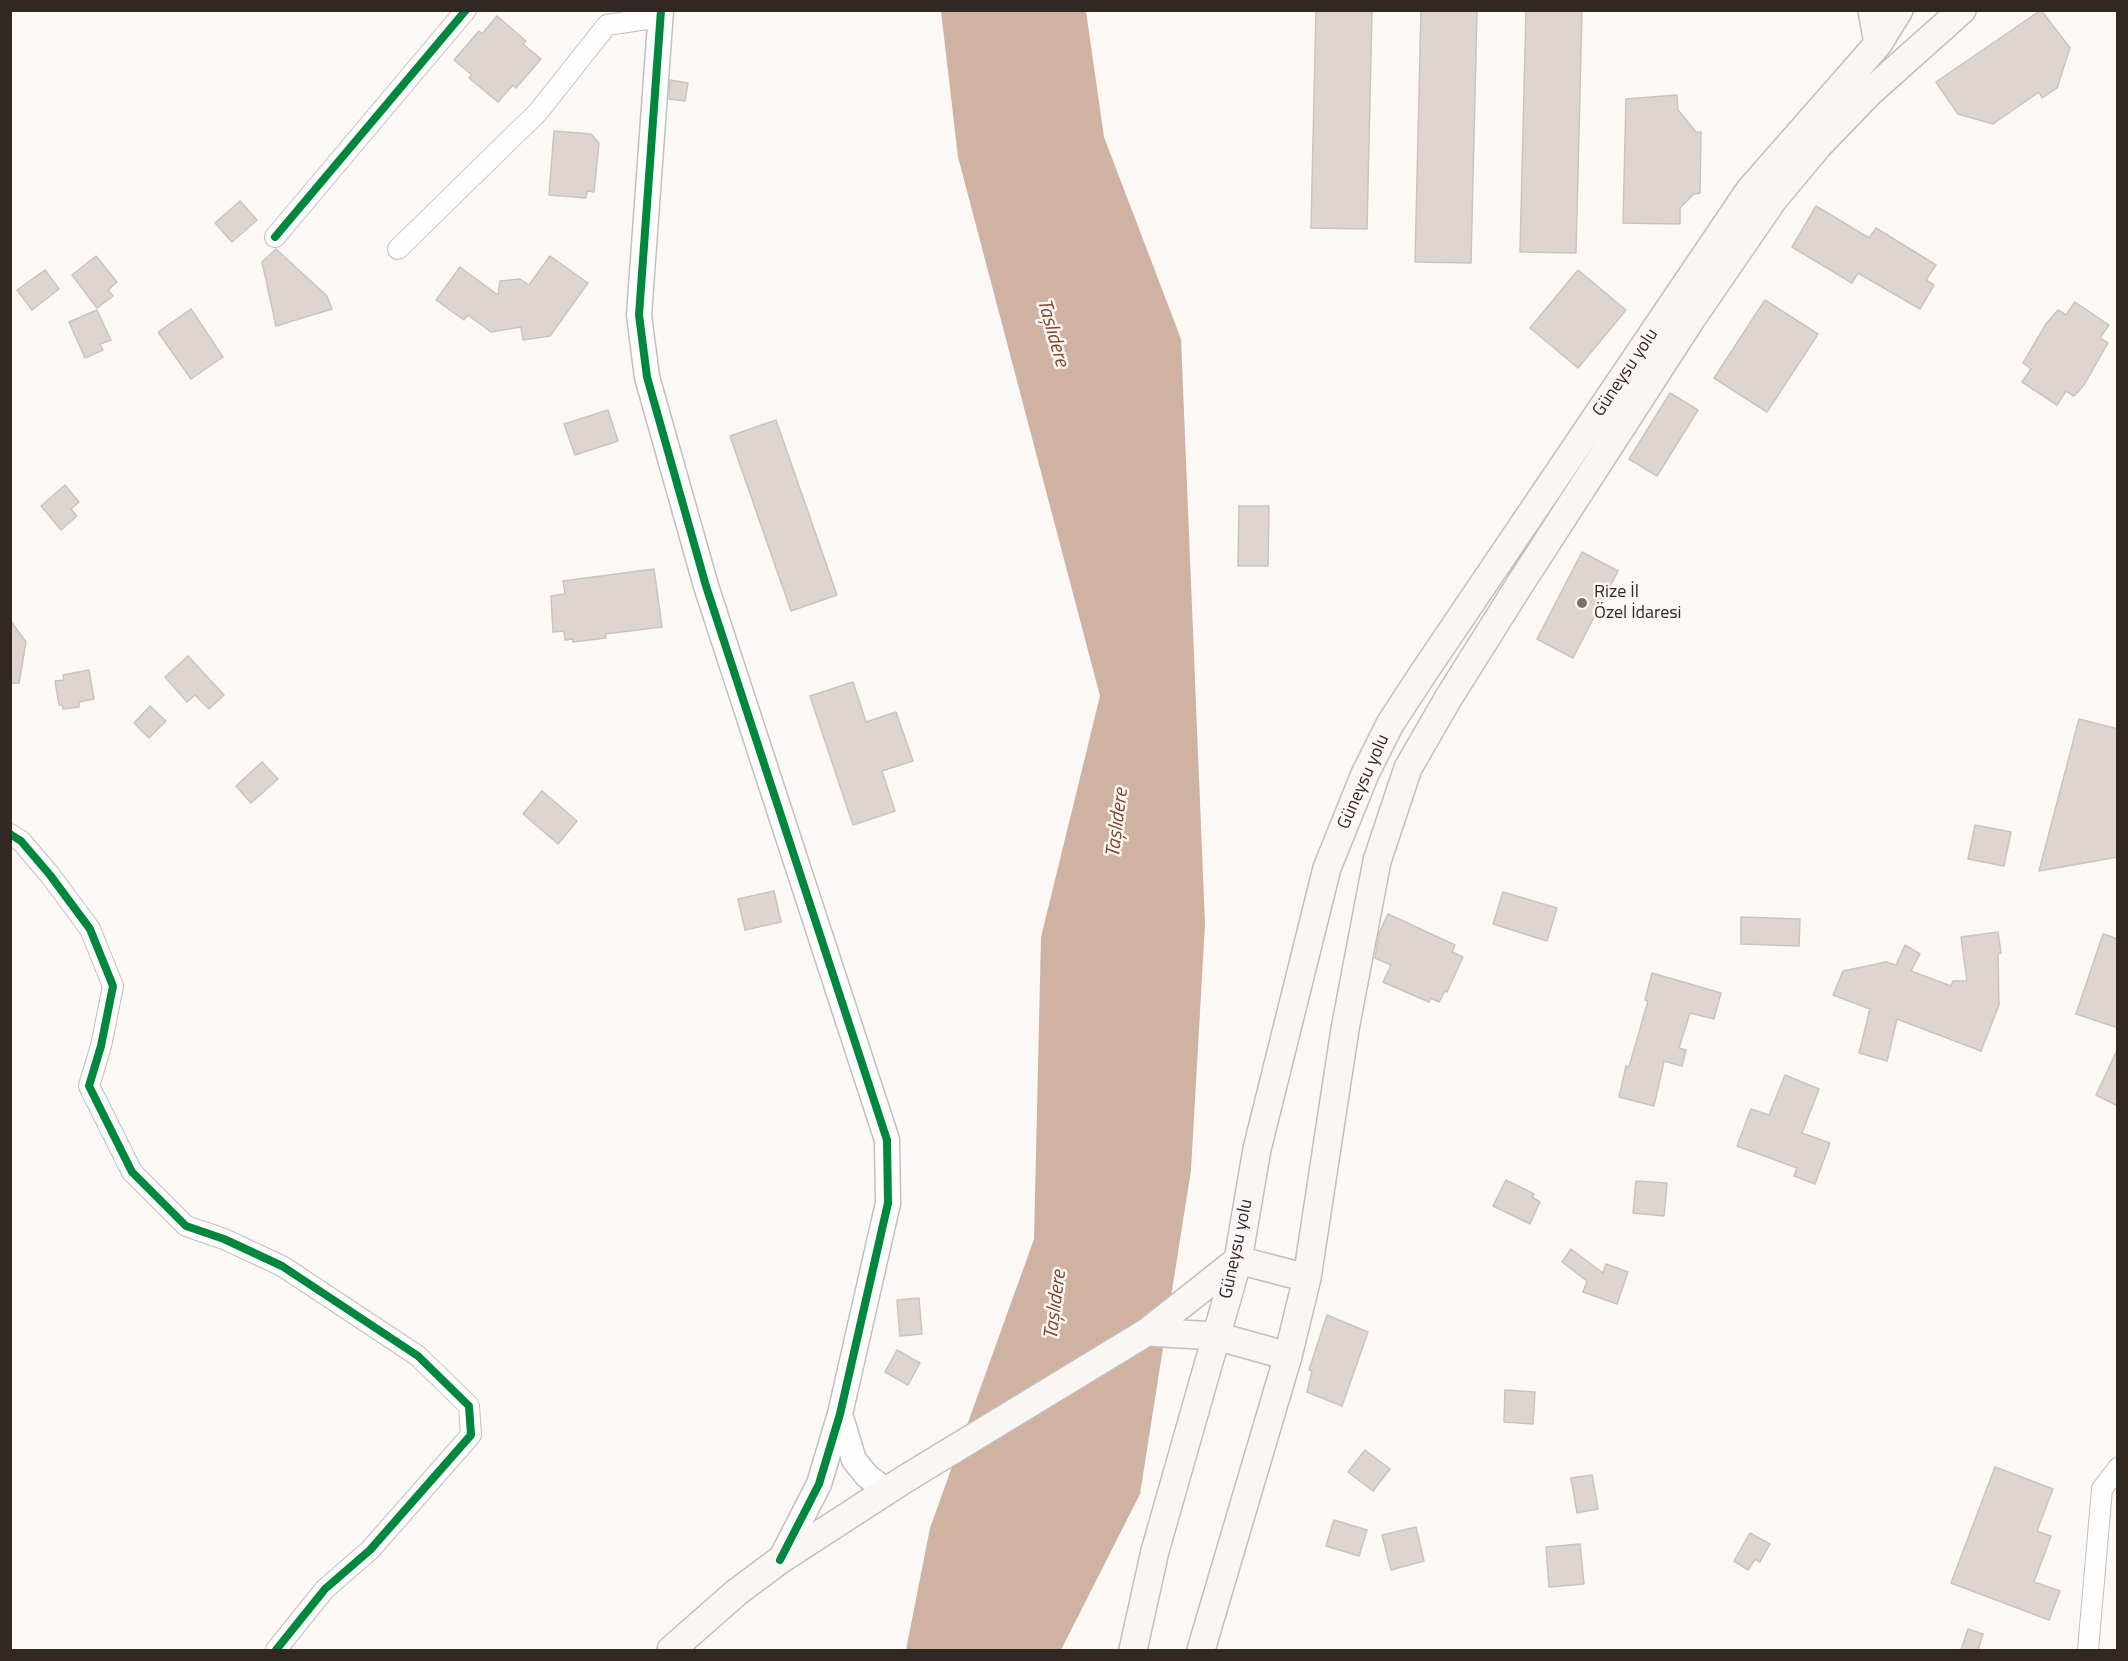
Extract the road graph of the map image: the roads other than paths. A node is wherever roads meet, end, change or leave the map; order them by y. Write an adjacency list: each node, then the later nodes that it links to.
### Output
1 (466, 10): 7 (street)
2 (1872, 10): 6 (main road)
3 (1899, 10): 6 (main road, Güneysu yolu)
4 (1962, 10): 11 (main road)
5 (661, 14): 8 (street); 15 (street)
6 (1878, 44): 10 (main road, Güneysu yolu)
7 (276, 237)
8 (398, 249)
9 (10, 834): 19 (street)
10 (1238, 1260): 11 (main road); 12 (main road); 13 (main road, Güneysu yolu)
11 (1307, 1278): 14 (main road)
12 (1148, 1332): 13 (main road); 17 (main road)
13 (1216, 1336): 14 (main road); 21 (main road, Güneysu yolu)
14 (1288, 1356): 22 (main road)
15 (840, 1414): 17 (street); 18 (street)
16 (2118, 1468): 23 (street)
17 (896, 1485): 18 (main road)
18 (780, 1560): 20 (main road)
19 (276, 1650)
20 (671, 1650)
21 (1133, 1650)
22 (1201, 1650)
23 (2088, 1650)

